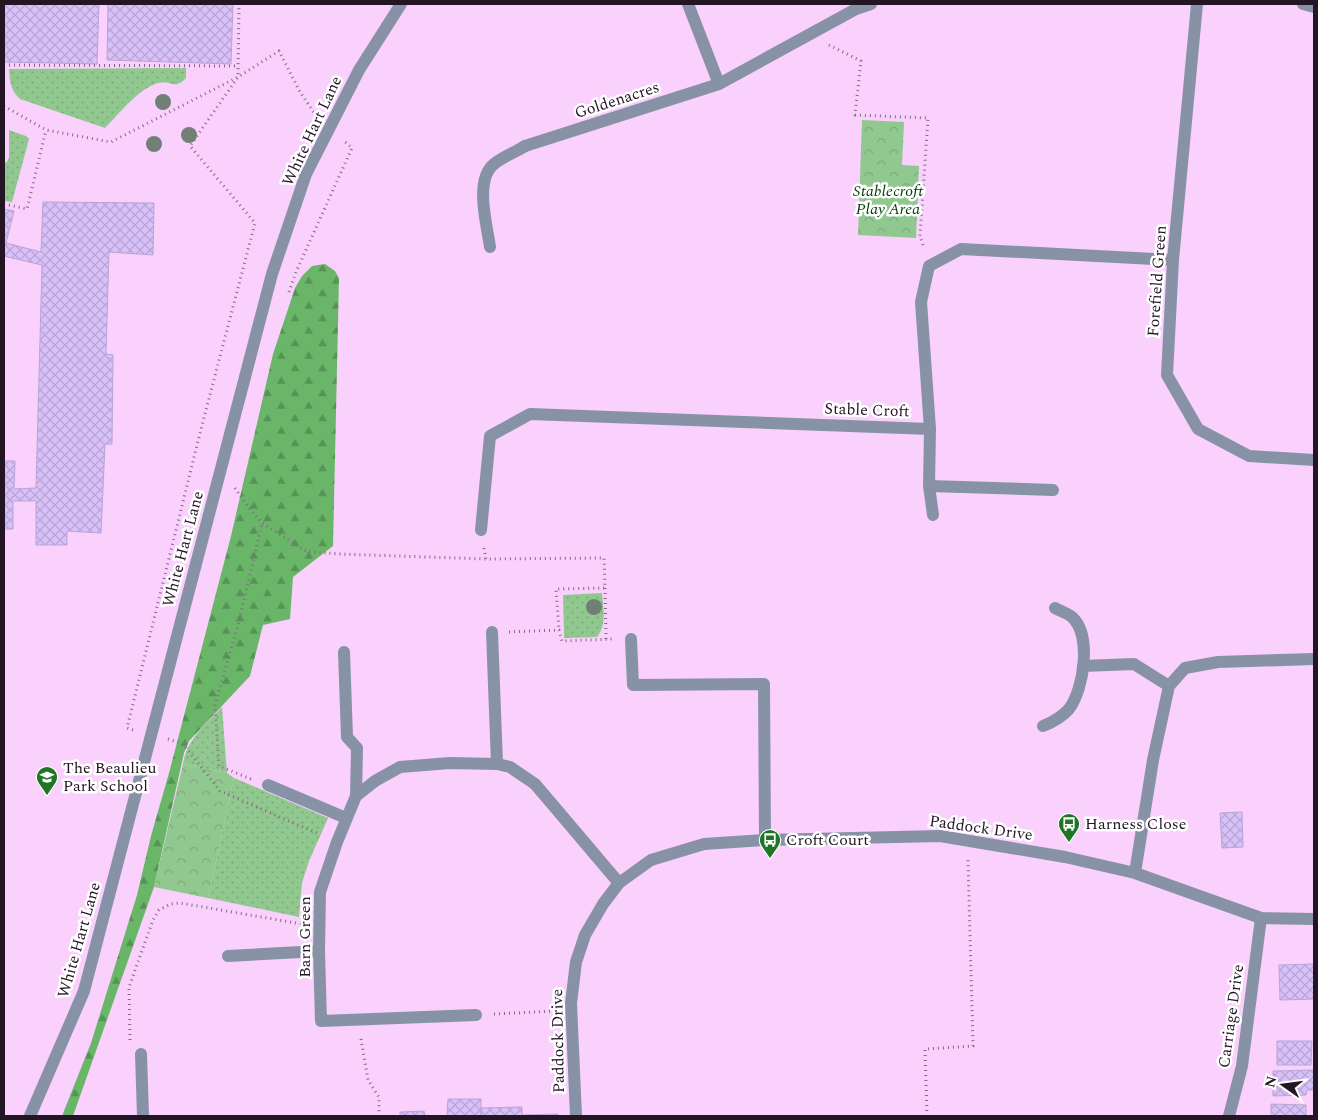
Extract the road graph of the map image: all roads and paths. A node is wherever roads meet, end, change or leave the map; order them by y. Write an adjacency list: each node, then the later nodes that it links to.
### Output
1 (239, 4): 11 (path)
2 (401, 4): 14 (street, White Hart Lane)
3 (688, 4): 12 (street)
4 (871, 4): 8 (street, Goldenacres)
5 (1197, 4): 18 (street, Forefield Green)
6 (1303, 4): 7 (street)
7 (1314, 7)
8 (813, 33): 12 (street, Goldenacres); 19 (path)
9 (279, 51): 14 (path)
10 (4, 65): 11 (path)
11 (237, 66): 15 (path)
12 (719, 84): 17 (street, Goldenacres)
13 (4, 106): 15 (path)
14 (330, 127): 20 (path); 58 (street, White Hart Lane)
15 (46, 130): 16 (path)
16 (4, 204)
17 (490, 247)
18 (1173, 260): 19 (street); 22 (street, Forefield Green)
19 (929, 266): 21 (street, Stable Croft)
20 (287, 298)
21 (930, 429): 24 (street); 28 (street, Stable Croft)
22 (1314, 460)
23 (237, 479): 27 (path)
24 (929, 486): 25 (street); 26 (street)
25 (1053, 490)
26 (933, 515)
27 (262, 523): 29 (path); 42 (path)
28 (481, 530): 29 (path)
29 (486, 559): 30 (path)
30 (605, 588): 32 (path); 35 (path)
31 (1055, 608): 38 (street)
32 (559, 630): 33 (path); 35 (path)
33 (492, 632): 41 (street)
34 (631, 639): 35 (path); 45 (street)
35 (606, 640)
36 (344, 652): 43 (street)
37 (1314, 659): 39 (street)
38 (1083, 666): 39 (street); 40 (street)
39 (1169, 686): 47 (street)
40 (1043, 726)
41 (497, 764): 43 (street, Barn Green); 48 (street, Barn Green)
42 (268, 785): 44 (street)
43 (356, 796): 44 (street, Barn Green)
44 (346, 818): 51 (street, Barn Green)
45 (765, 840): 46 (street, Paddock Drive); 48 (street, Paddock Drive)
46 (968, 840): 47 (street, Paddock Drive); 62 (path)
47 (1135, 873): 49 (street, Paddock Drive)
48 (619, 883): 61 (street, Paddock Drive)
49 (1261, 918): 50 (street, Paddock Drive); 63 (street, Carriage Drive)
50 (1314, 919)
51 (320, 926): 52 (street, Barn Green); 57 (path)
52 (320, 951): 53 (street); 55 (street, Barn Green)
53 (228, 956)
54 (556, 1011): 55 (path)
55 (476, 1015)
56 (361, 1039): 60 (path)
57 (141, 1054): 59 (street)
58 (30, 1116)
59 (143, 1116)
60 (379, 1116)
61 (576, 1116)
62 (927, 1116)
63 (1229, 1116)

